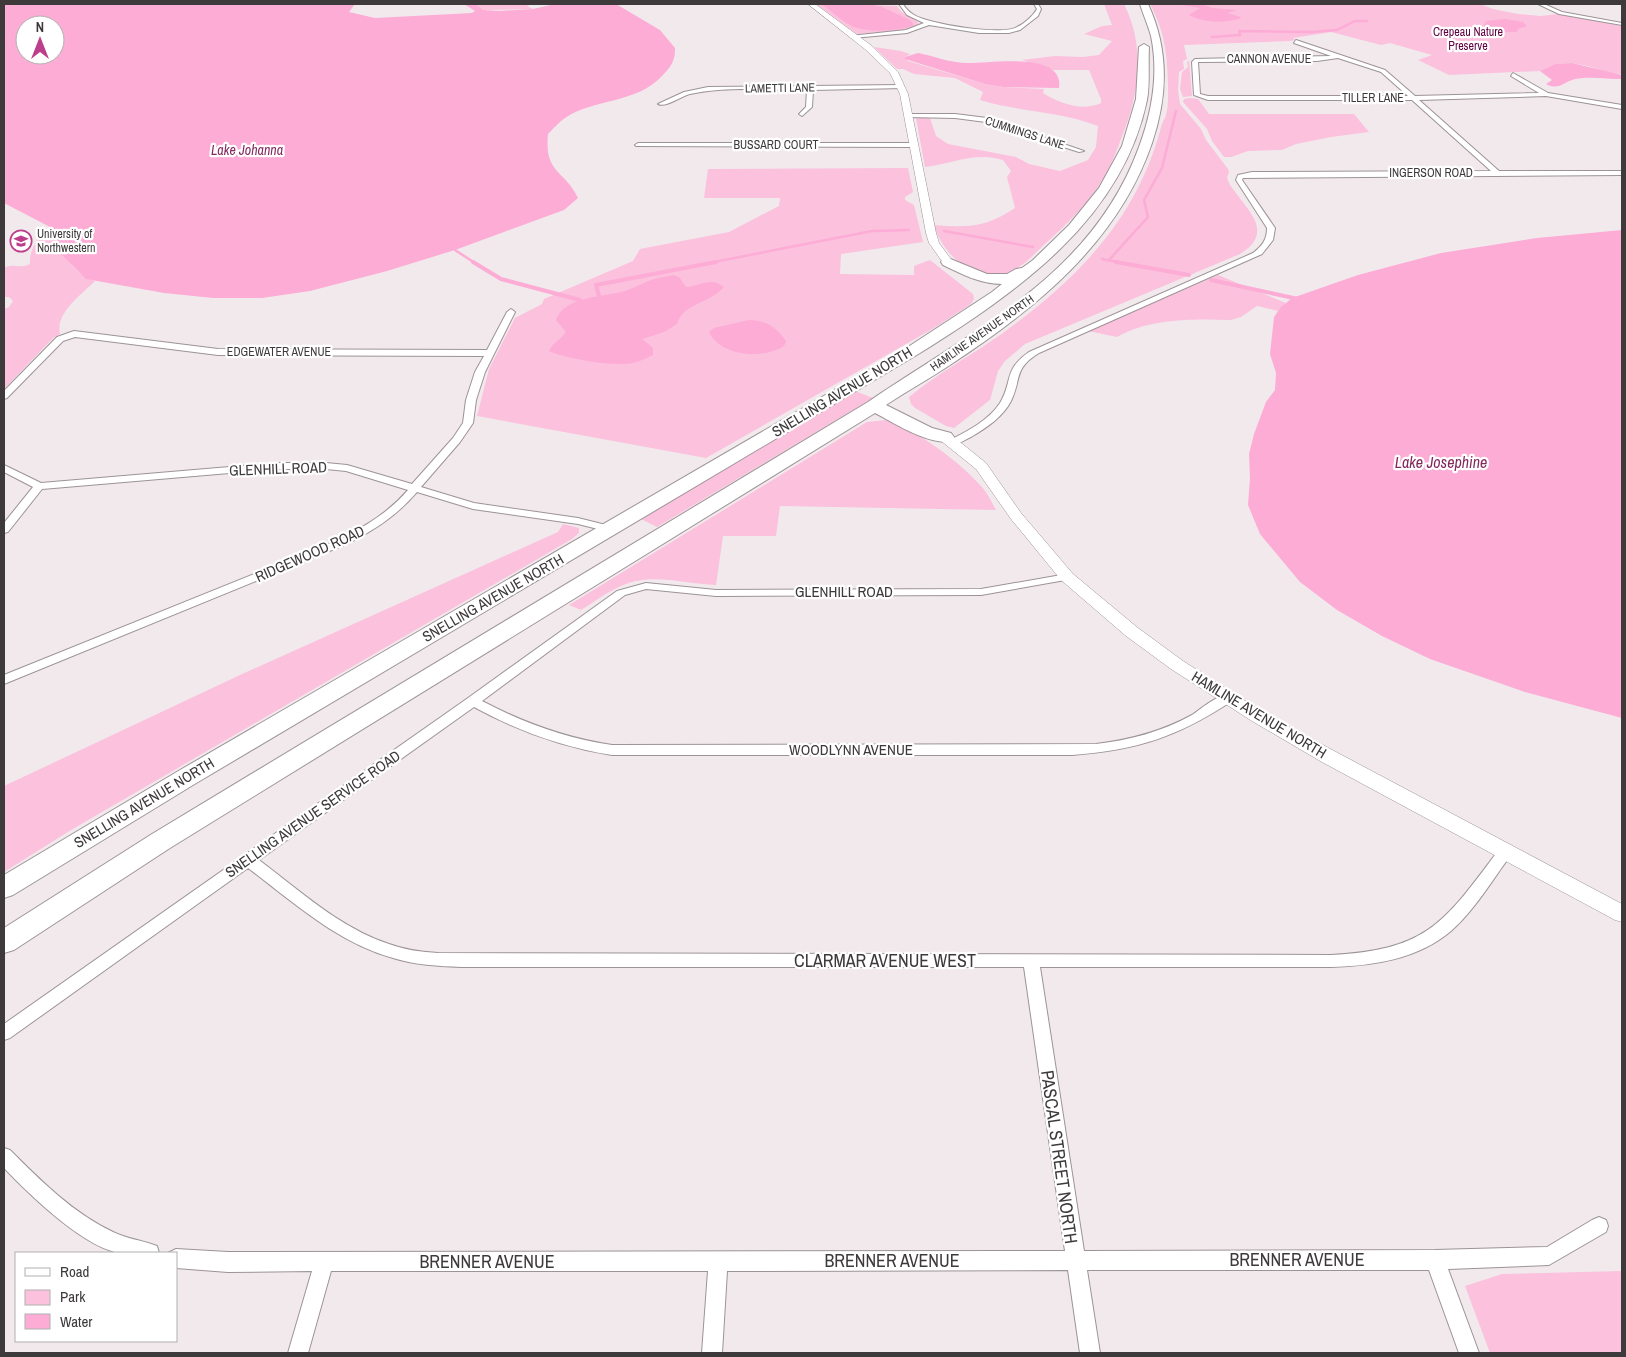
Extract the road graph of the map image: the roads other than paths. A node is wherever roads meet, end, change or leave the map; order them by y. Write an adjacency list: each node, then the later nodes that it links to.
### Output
1 (811, 4): 9 (street)
2 (901, 4): 6 (street)
3 (1036, 4): 6 (street)
4 (1144, 4): 34 (highway, HAMLINE AVENUE NORTH)
5 (1540, 4): 7 (street)
6 (929, 23): 9 (street)
7 (1622, 24)
8 (1141, 32): 29 (highway, HAMLINE AVENUE NORTH)
9 (853, 36): 13 (street)
10 (1296, 42): 11 (street)
11 (1340, 56): 16 (street, CANNON AVENUE); 17 (street)
12 (1513, 74): 15 (street)
13 (902, 87): 14 (street, LAMETTI LANE); 23 (street)
14 (810, 88): 19 (street, LAMETTI LANE); 22 (street)
15 (1546, 94): 17 (street, TILLER LANE); 20 (street)
16 (1200, 97): 17 (street, TILLER LANE)
17 (1413, 98): 27 (street)
18 (1622, 99): 20 (street)
19 (661, 104)
20 (1606, 105): 21 (street)
21 (1622, 108)
22 (802, 114)
23 (908, 116): 25 (street); 26 (street, CUMMINGS LANE)
24 (638, 145): 25 (street, BUSSARD COURT)
25 (914, 145): 30 (street)
26 (1081, 151)
27 (1497, 173): 28 (street, INGERSON ROAD); 37 (street, INGERSON ROAD)
28 (1622, 173)
29 (1051, 251): 30 (highway); 31 (highway, HAMLINE AVENUE NORTH)
30 (948, 262): 31 (highway)
31 (981, 306): 41 (highway, SNELLING AVENUE NORTH)
32 (511, 312): 33 (street, RIDGEWOOD ROAD)
33 (490, 353): 35 (street, EDGEWATER AVENUE); 40 (street, RIDGEWOOD ROAD)
34 (898, 390): 36 (highway, SNELLING AVENUE NORTH); 37 (highway)
35 (4, 396)
36 (874, 406): 37 (highway); 44 (highway, SNELLING AVENUE NORTH)
37 (949, 440): 43 (street, HAMLINE AVENUE NORTH)
38 (4, 468): 39 (street)
39 (39, 486): 40 (street, GLENHILL ROAD); 42 (street)
40 (416, 489): 41 (street, GLENHILL ROAD); 46 (street, RIDGEWOOD ROAD)
41 (610, 529): 44 (highway); 51 (highway, SNELLING AVENUE NORTH)
42 (4, 530)
43 (1067, 577): 45 (street, GLENHILL ROAD); 47 (street, HAMLINE AVENUE NORTH)
44 (582, 584): 53 (highway, SNELLING AVENUE NORTH)
45 (621, 593): 48 (street, SNELLING AVENUE SERVICE ROAD)
46 (4, 680)
47 (1228, 698): 48 (street, WOODLYNN AVENUE); 49 (street, HAMLINE AVENUE NORTH)
48 (473, 702): 50 (street, SNELLING AVENUE SERVICE ROAD)
49 (1506, 851): 52 (street, HAMLINE AVENUE NORTH); 54 (street, CLARMAR AVENUE WEST)
50 (248, 860): 54 (street, CLARMAR AVENUE WEST); 55 (street, SNELLING AVENUE SERVICE ROAD)
51 (4, 888)
52 (1622, 914)
53 (4, 942)
54 (1031, 961): 60 (street, PASCAL STREET NORTH)
55 (4, 1033)
56 (4, 1156): 58 (street)
57 (1599, 1226): 61 (street, BRENNER AVENUE)
58 (147, 1252)
59 (178, 1258): 62 (street, BRENNER AVENUE)
60 (1074, 1260): 61 (street, BRENNER AVENUE); 63 (street, BRENNER AVENUE); 66 (street, PASCAL STREET NORTH)
61 (1435, 1260): 67 (street)
62 (324, 1262): 63 (street, BRENNER AVENUE); 64 (street)
63 (718, 1262): 65 (street)
64 (298, 1353)
65 (712, 1353)
66 (1090, 1353)
67 (1469, 1353)

